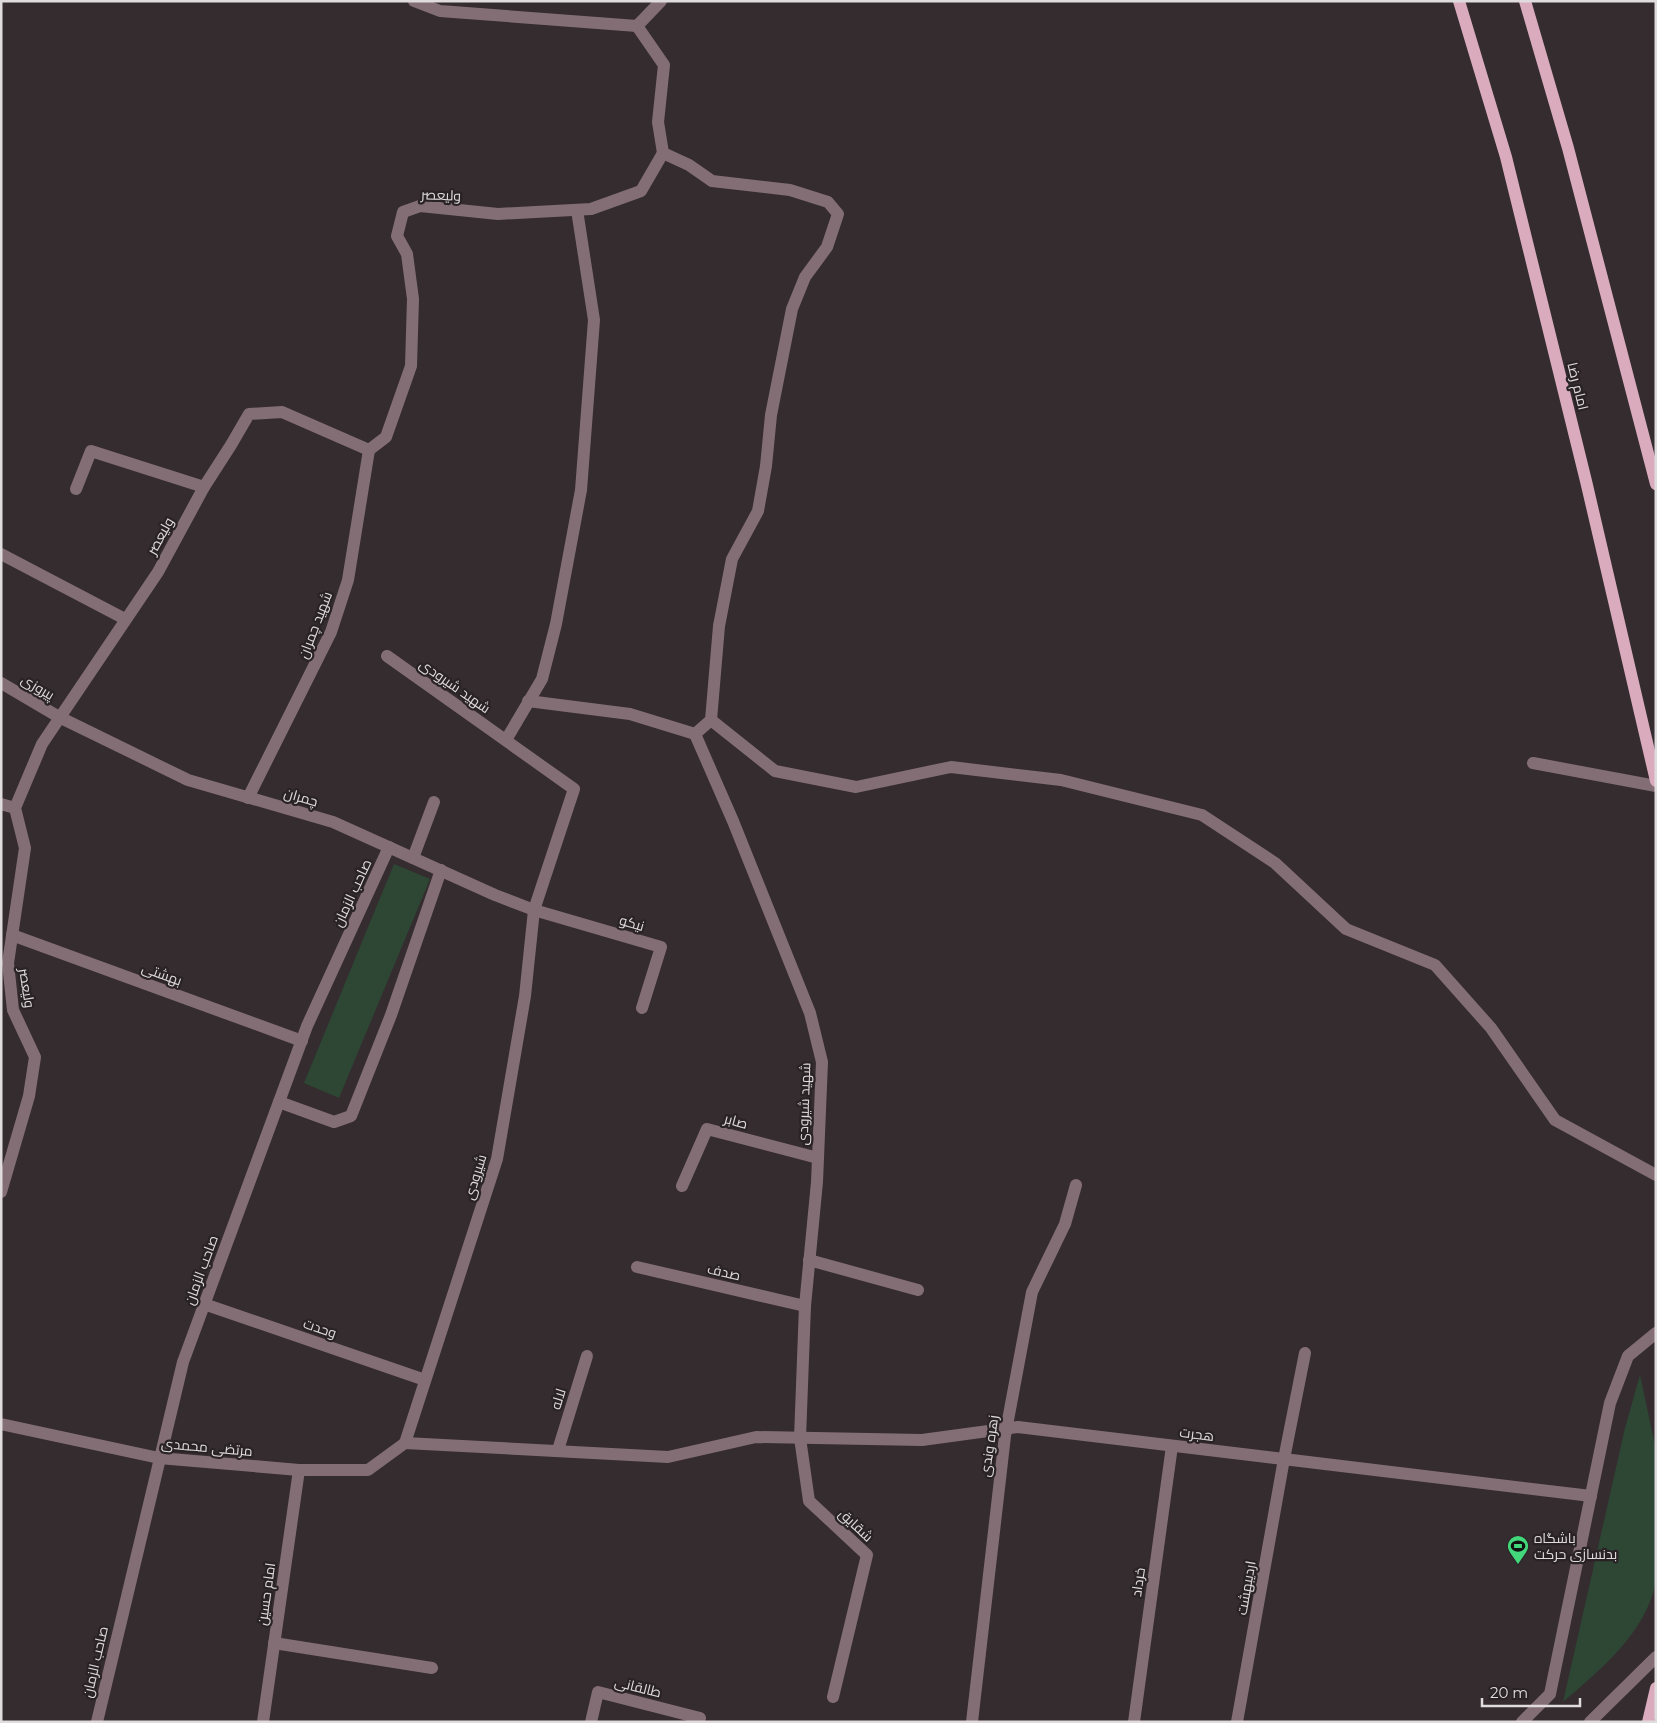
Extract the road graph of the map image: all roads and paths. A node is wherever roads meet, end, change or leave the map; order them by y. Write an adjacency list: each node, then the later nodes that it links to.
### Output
1 (414, 1): 5 (street)
2 (661, 1): 5 (street)
3 (1459, 1): 22 (main road, امام رضا)
4 (1525, 1): 9 (main road)
5 (637, 26): 6 (street)
6 (663, 153): 7 (street, ولیعصر); 18 (street)
7 (577, 210): 8 (street, ولیعصر); 16 (street)
8 (369, 450): 10 (street, ولیعصر); 24 (street, شهید چمران)
9 (1656, 484)
10 (204, 487): 11 (street); 13 (street, ولیعصر)
11 (76, 489)
12 (1, 554): 13 (street)
13 (125, 620): 17 (street, ولیعصر)
14 (387, 656): 20 (street, شهید شیرودی)
15 (1, 683): 17 (street, پیروزی)
16 (528, 702): 19 (street); 20 (street)
17 (59, 718): 24 (street, چمران); 27 (street, ولیعصر)
18 (711, 720): 19 (street); 37 (street)
19 (695, 734): 36 (street, شهید شیرودی)
20 (506, 740): 31 (street, شهید شیرودی)
21 (1534, 763): 23 (street)
22 (1656, 781)
23 (1656, 786)
24 (248, 798): 28 (street, چمران)
25 (434, 802): 29 (street)
26 (1, 804): 27 (street)
27 (15, 808): 32 (street, ولیعصر)
28 (389, 847): 29 (street, چمران); 34 (street, صاحب الزمان)
29 (413, 858): 30 (street, چمران)
30 (441, 870): 31 (street, چمران); 35 (street)
31 (534, 910): 33 (street, نیکو); 49 (street, شیرودی)
32 (12, 935): 34 (street, بهشتی); 40 (street, ولیعصر)
33 (642, 1008)
34 (302, 1041): 35 (street, صاحب الزمان)
35 (279, 1102): 44 (street, صاحب الزمان)
36 (818, 1158): 39 (street, صابر); 41 (street, شهید شیرودی)
37 (1656, 1175)
38 (1076, 1185): 51 (street, زهره وندی)
39 (682, 1186)
40 (1, 1192)
41 (809, 1260): 43 (street); 45 (street, شهید شیرودی)
42 (637, 1267): 45 (street, صدف)
43 (918, 1290)
44 (204, 1304): 49 (street, وحدت); 56 (street, صاحب الزمان)
45 (805, 1306): 52 (street, شهید شیرودی)
46 (1656, 1333): 59 (street)
47 (1305, 1353): 57 (street, اردیبهشت)
48 (586, 1356): 55 (street, لاله)
49 (425, 1380): 53 (street, شیرودی)
50 (1, 1424): 56 (street, مرتضی محمدی)
51 (1006, 1428): 52 (street, هجرت); 54 (street, هجرت); 69 (street, زهره وندی)
52 (800, 1438): 55 (street, هجرت); 64 (street, شقایق)
53 (404, 1443): 55 (street, هجرت); 58 (street, مرتضی محمدی)
54 (1172, 1446): 57 (street, هجرت); 70 (street, خرداد)
55 (558, 1450)
56 (159, 1458): 58 (street, مرتضی محمدی); 66 (street, صاحب الزمان)
57 (1284, 1459): 59 (street, هجرت); 71 (street, اردیبهشت)
58 (299, 1470): 60 (street, امام حسین)
59 (1591, 1496): 72 (street)
60 (274, 1643): 62 (street); 67 (street, امام حسین)
61 (1656, 1657): 73 (street)
62 (432, 1668)
63 (1656, 1688): 74 (main road)
64 (833, 1697)
65 (700, 1718): 68 (street, طالقانی)
66 (97, 1722)
67 (262, 1722)
68 (591, 1722)
69 (972, 1722)
70 (1134, 1722)
71 (1237, 1722)
72 (1522, 1722)
73 (1590, 1722)
74 (1648, 1722)

